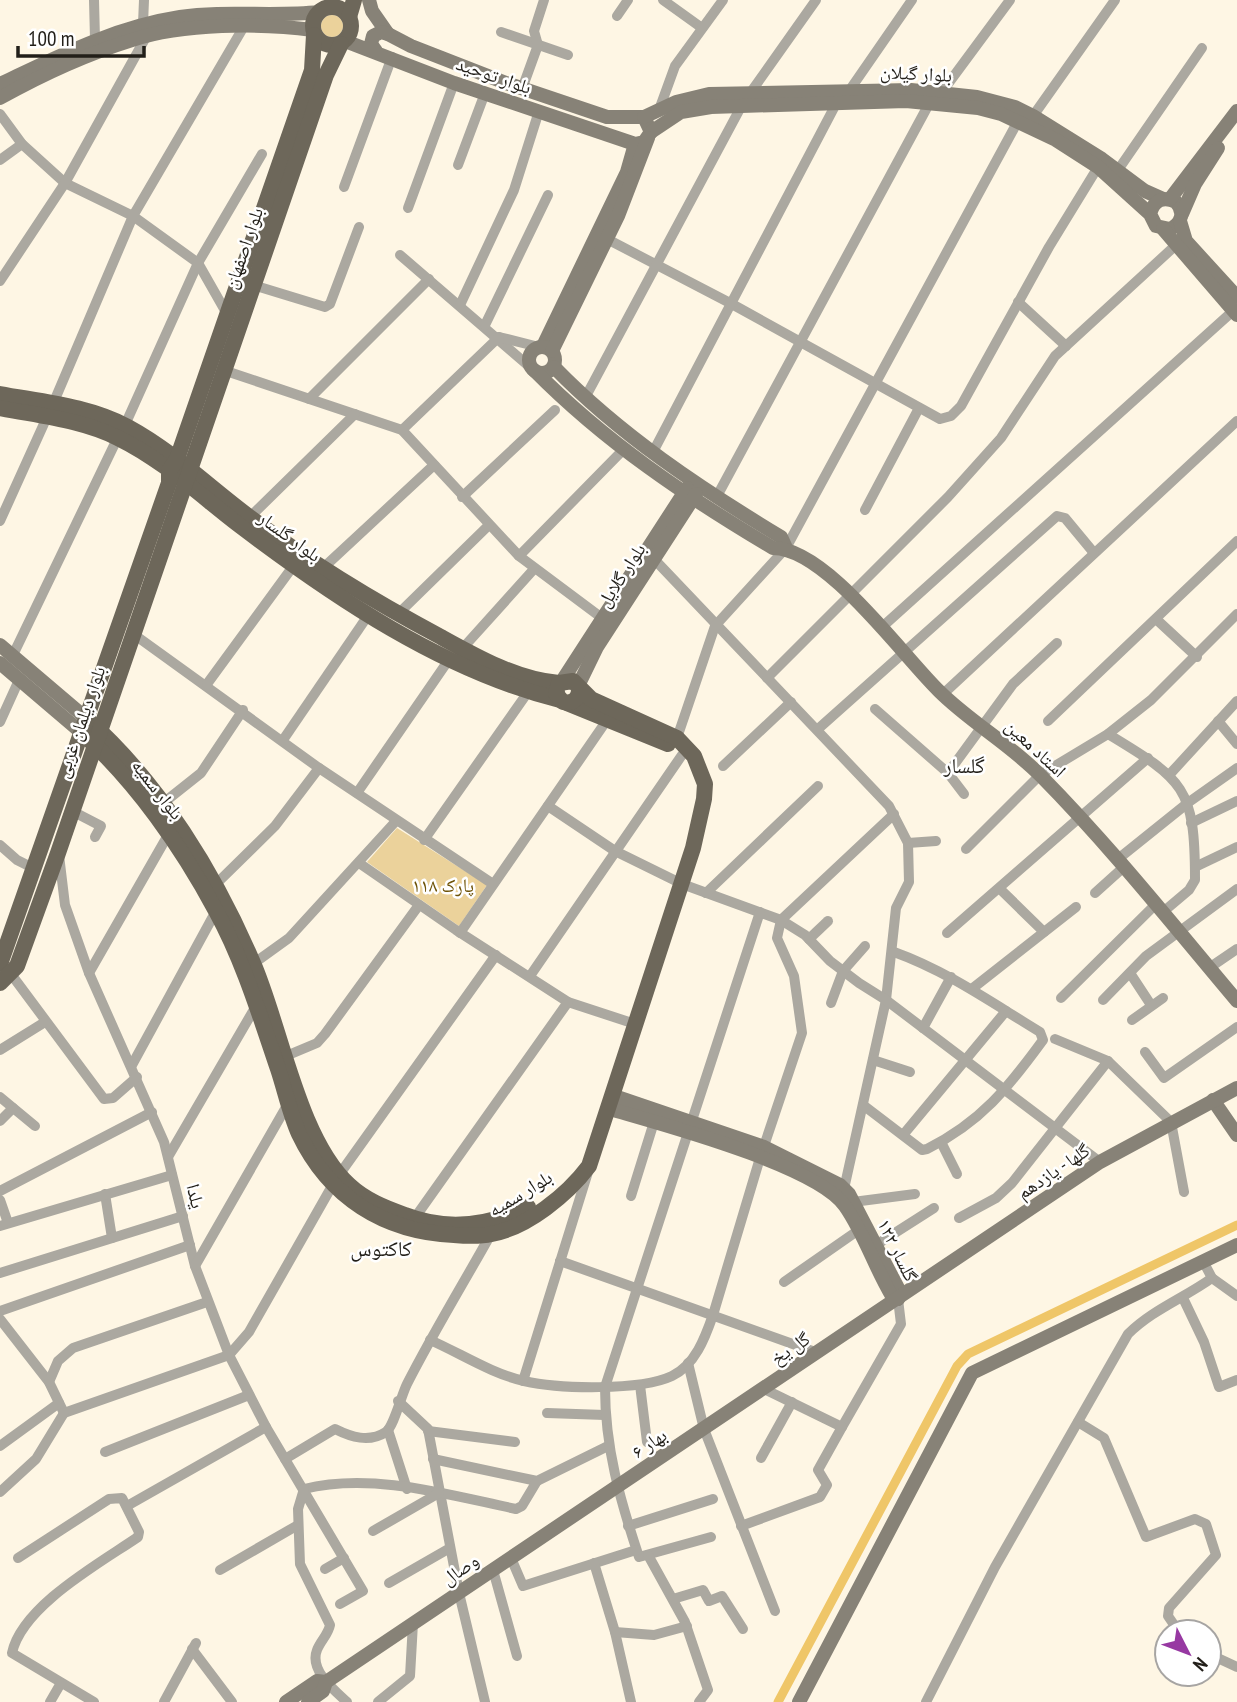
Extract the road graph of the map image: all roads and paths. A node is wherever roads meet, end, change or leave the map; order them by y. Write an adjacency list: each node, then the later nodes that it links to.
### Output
1 (93, 0): 23 (street)
2 (144, 0): 19 (street)
3 (354, 0): 15 (main road)
4 (369, 0): 22 (main road)
5 (544, 0): 25 (street)
6 (628, 0): 14 (street)
7 (663, 0): 18 (street)
8 (723, 0): 18 (street)
9 (816, 0): 34 (street)
10 (912, 0): 33 (street)
11 (1010, 0): 35 (street)
12 (1115, 0): 45 (street)
13 (324, 7): 15 (main road); 16 (main road); 21 (main road)
14 (617, 16)
15 (349, 18): 24 (main road)
16 (293, 21): 17 (main road); 19 (main road); 21 (main road)
17 (243, 28): 19 (main road); 62 (street)
18 (702, 28): 41 (street)
19 (145, 30): 23 (main road); 37 (main road); 56 (street)
20 (501, 32): 25 (street)
21 (314, 33): 24 (main road); 67 (main road, بلوار اصفهان)
22 (386, 33): 27 (main road); 32 (main road, بلوار توحید)
23 (95, 39): 31 (main road)
24 (343, 42): 27 (main road, بلوار توحید); 67 (main road, بلوار اصفهان)
25 (538, 45): 28 (street); 32 (street)
26 (1202, 48): 55 (street)
27 (376, 51): 29 (main road, بلوار توحید)
28 (568, 55)
29 (392, 57): 30 (main road, بلوار توحید); 57 (street)
30 (454, 83): 36 (main road, بلوار توحید); 60 (street)
31 (0, 84)
32 (522, 89): 46 (main road, بلوار توحید)
33 (849, 91): 34 (main road, بلوار گیلان); 35 (main road, بلوار گیلان)
34 (751, 92): 41 (main road, بلوار گیلان)
35 (942, 92): 45 (main road, بلوار گیلان)
36 (485, 93): 42 (main road, بلوار توحید); 53 (street)
37 (0, 98)
38 (930, 102): 39 (main road, بلوار گیلان); 47 (main road, بلوار گیلان); 82 (street)
39 (836, 104): 40 (main road, بلوار گیلان); 76 (street)
40 (742, 105): 49 (main road, بلوار گیلان); 71 (street)
41 (659, 110): 46 (main road, بلوار گیلان)
42 (539, 111): 49 (main road, بلوار توحید); 77 (street)
43 (1237, 111): 59 (main road)
44 (0, 114): 50 (street)
45 (1033, 116): 55 (main road, بلوار گیلان)
46 (644, 117): 49 (main road)
47 (1018, 121): 54 (main road, بلوار گیلان); 88 (street)
48 (1237, 125): 63 (main road)
49 (642, 139): 66 (main road); 84 (main road)
50 (22, 144): 52 (street); 56 (street)
51 (262, 154): 70 (street)
52 (0, 160)
53 (458, 165)
54 (1098, 167): 61 (main road, بلوار گیلان); 75 (street)
55 (1118, 170): 59 (main road, بلوار گیلان)
56 (65, 183): 62 (street); 73 (street)
57 (344, 187)
58 (548, 195): 80 (street)
59 (1166, 199): 61 (main road); 63 (main road)
60 (408, 208)
61 (1150, 214): 65 (main road)
62 (133, 216): 70 (street); 94 (street)
63 (1181, 217): 65 (main road); 78 (main road)
64 (359, 227): 74 (street)
65 (1163, 229): 68 (main road)
66 (607, 239): 71 (street); 84 (main road)
67 (259, 245): 74 (main road, بلوار اصفهان); 79 (main road, بلوار اصفهان)
68 (1176, 245): 78 (main road); 83 (street)
69 (400, 255): 72 (street)
70 (198, 263): 79 (street); 99 (street)
71 (656, 264): 76 (street); 91 (street)
72 (429, 279): 77 (street); 90 (street)
73 (0, 281)
74 (253, 285): 87 (main road, بلوار اصفهان)
75 (1018, 302): 83 (street); 93 (street)
76 (730, 303): 82 (street); 101 (street)
77 (460, 305): 80 (street)
78 (1236, 308): 127 (street)
79 (228, 314): 103 (main road, بلوار اصفهان)
80 (485, 325): 81 (street)
81 (499, 337): 84 (street); 86 (street); 98 (street)
82 (799, 340): 88 (street); 107 (street)
83 (1066, 346): 120 (street)
84 (545, 348): 85 (main road); 86 (main road)
85 (554, 367): 86 (main road); 91 (main road)
86 (532, 369): 100 (main road)
87 (223, 370): 90 (street); 103 (main road, بلوار اصفهان)
88 (875, 383): 93 (street); 113 (street)
89 (0, 394): 94 (main road, بلوار گلسار)
90 (309, 398): 96 (street)
91 (585, 398): 101 (main road)
92 (0, 408): 94 (main road, بلوار گلسار)
93 (919, 408): 108 (street)
94 (50, 410): 99 (main road, بلوار گلسار); 110 (street)
95 (555, 410): 105 (street)
96 (355, 414): 98 (street); 109 (street)
97 (1237, 421): 114 (street)
98 (402, 430): 102 (street)
99 (121, 431): 103 (main road, بلوار گلسار); 134 (street)
100 (624, 449): 106 (main road); 115 (street)
101 (653, 452): 104 (main road)
102 (434, 466): 105 (street); 118 (street)
103 (180, 470): 109 (main road, بلوار گلسار); 117 (main road, بلوار گلسار); 128 (main road, بلوار دیلمان غربی); 153 (main road, بلوار دیلمان غربی)
104 (696, 484): 106 (main road, بلوار گلایل); 107 (main road, استاد معین)
105 (462, 497): 111 (street)
106 (687, 497): 113 (main road, استاد معین); 116 (main road, بلوار گلایل); 124 (main road, بلوار گلایل)
107 (716, 498): 113 (main road, استاد معین)
108 (865, 510)
109 (250, 517): 118 (main road, بلوار گلسار)
110 (0, 521)
111 (488, 526): 115 (street); 122 (street)
112 (1237, 541): 125 (street)
113 (786, 548): 120 (main road, استاد معین); 126 (street)
114 (1094, 552): 131 (street); 141 (street)
115 (519, 556): 119 (street)
116 (654, 559): 126 (street); 139 (main road, بلوار گلایل)
117 (293, 565): 121 (main road, بلوار گلسار); 138 (street)
118 (322, 569): 122 (main road, بلوار گلسار)
119 (534, 569): 124 (street); 132 (street)
120 (850, 595): 127 (main road, استاد معین); 135 (street)
121 (369, 614): 132 (main road, بلوار گلسار); 156 (street)
122 (398, 614): 132 (main road, بلوار گلسار)
123 (1237, 614): 133 (street)
124 (603, 618): 137 (main road, بلوار گلایل)
125 (1156, 619): 133 (street); 148 (street)
126 (715, 626): 135 (street); 155 (street)
127 (881, 628): 131 (main road, استاد معین)
128 (132, 632): 138 (street); 153 (main road, بلوار دیلمان غربی)
129 (1057, 643): 151 (street)
130 (0, 645): 134 (main road, بلوار سمیه)
131 (902, 653): 141 (main road, استاد معین); 152 (street)
132 (456, 654): 137 (main road, بلوار گلسار); 140 (main road, بلوار گلسار); 167 (street)
133 (1197, 657): 154 (street)
134 (6, 662): 136 (main road, بلوار سمیه); 153 (main road, بلوار سمیه)
135 (767, 678): 144 (street)
136 (19, 680): 150 (street); 153 (main road, بلوار سمیه)
137 (561, 682): 139 (main road); 142 (main road)
138 (206, 684): 146 (street)
139 (579, 688): 142 (main road); 155 (main road, بلوار سمیه)
140 (528, 692): 142 (main road, بلوار گلسار); 180 (street)
141 (942, 695): 151 (main road, استاد معین)
142 (563, 701): 147 (main road)
143 (1237, 701): 149 (street)
144 (791, 702): 152 (street); 160 (street)
145 (875, 709): 163 (street)
146 (243, 710): 156 (street); 171 (street)
147 (607, 720): 158 (main road); 172 (street)
148 (1048, 721)
149 (1218, 721): 157 (street); 164 (street)
150 (0, 722)
151 (983, 725): 163 (street); 165 (main road, استاد معین)
152 (818, 729): 174 (street)
153 (90, 732): 171 (main road, بلوار سمیه); 173 (main road, بلوار دیلمان غربی); 178 (main road, بلوار سمیه); 186 (main road, بلوار دیلمان غربی)
154 (1108, 734): 159 (street); 165 (street)
155 (677, 738): 192 (main road, بلوار سمیه)
156 (283, 740): 161 (street)
157 (1237, 744)
158 (682, 755): 187 (street); 192 (main road, بلوار سمیه)
159 (1148, 758): 164 (street); 175 (street)
160 (723, 766)
161 (319, 768): 167 (street); 194 (street)
162 (1237, 768): 170 (street)
163 (948, 773): 168 (street)
164 (1170, 774): 170 (street)
165 (1040, 775): 175 (main road, استاد معین); 185 (street)
166 (818, 786): 197 (street)
167 (357, 793): 176 (street)
168 (964, 793)
169 (1237, 801): 177 (street)
170 (1189, 802): 177 (street); 189 (street)
171 (162, 804): 194 (main road, بلوار سمیه)
172 (548, 806): 187 (street); 193 (street)
173 (72, 811): 179 (street); 186 (main road, بلوار دیلمان غربی)
174 (894, 814): 182 (street); 206 (street)
175 (1078, 816): 189 (main road, استاد معین); 195 (street)
176 (396, 821): 180 (street); 188 (street)
177 (1191, 823): 190 (street)
178 (168, 835): 194 (main road, بلوار سمیه); 220 (street)
179 (95, 837)
180 (424, 840): 193 (street)
181 (936, 841): 182 (street)
182 (908, 843): 215 (street)
183 (0, 845): 191 (street)
184 (1237, 847): 190 (street)
185 (966, 849)
186 (50, 850): 191 (main road, بلوار دیلمان غربی); 199 (main road, بلوار دیلمان غربی); 200 (street, یلدا)
187 (615, 851): 192 (street); 223 (street)
188 (359, 863): 201 (street); 217 (street)
189 (1121, 863): 198 (street); 203 (main road, استاد معین)
190 (1195, 867): 203 (street)
191 (35, 869): 221 (main road, بلوار دیلمان غربی)
192 (678, 882): 197 (street); 224 (main road, بلوار سمیه)
193 (492, 884): 210 (street)
194 (209, 889): 204 (main road, بلوار سمیه); 217 (main road, بلوار سمیه)
195 (1000, 889): 208 (street); 211 (street)
196 (1237, 889): 209 (street)
197 (706, 893): 205 (street)
198 (1095, 893)
199 (42, 895): 200 (street); 221 (main road, بلوار دیلمان غربی)
200 (65, 905): 220 (street, یلدا)
201 (419, 905): 210 (street); 245 (street)
202 (1076, 907): 208 (street)
203 (1160, 908): 209 (main road, استاد معین); 227 (street)
204 (216, 911): 234 (main road, بلوار سمیه); 249 (street)
205 (760, 912): 206 (street); 265 (street)
206 (781, 920): 212 (street); 270 (street)
207 (828, 922): 212 (street)
208 (1044, 932): 226 (street)
209 (1180, 932): 218 (main road, استاد معین); 222 (street)
210 (460, 933): 216 (street)
211 (947, 933)
212 (809, 939): 219 (street)
213 (865, 946): 219 (street)
214 (1237, 949): 218 (street)
215 (894, 952): 225 (street); 229 (street)
216 (496, 955): 223 (street); 276 (street)
217 (253, 964): 234 (main road, بلوار سمیه)
218 (1209, 968): 231 (main road, استاد معین)
219 (843, 971): 229 (street); 233 (street)
220 (89, 973): 249 (street, یلدا)
221 (4, 974): 238 (street)
222 (1129, 974): 230 (street); 235 (street)
223 (530, 976): 232 (street)
224 (648, 977): 239 (main road, بلوار سمیه); 257 (main road, بلوار سمیه)
225 (951, 977): 226 (street); 241 (street)
226 (973, 988): 236 (street)
227 (1061, 998)
228 (1163, 998): 235 (street)
229 (886, 1000): 241 (street); 246 (street)
230 (1103, 1000)
231 (1237, 1000)
232 (568, 1002): 239 (street); 288 (street)
233 (831, 1003)
234 (262, 1004): 245 (main road, بلوار سمیه); 255 (main road, بلوار سمیه); 271 (street)
235 (1151, 1005): 237 (street)
236 (1006, 1012): 242 (street); 247 (street)
237 (1132, 1020)
238 (45, 1022): 243 (street); 251 (street)
239 (629, 1022): 257 (main road, بلوار سمیه)
240 (1237, 1027): 244 (street)
241 (923, 1028): 247 (street)
242 (1050, 1037): 248 (street); 253 (street)
243 (0, 1050)
244 (1145, 1052)
245 (286, 1056): 255 (main road, بلوار سمیه)
246 (873, 1060): 250 (street); 258 (street)
247 (966, 1060): 253 (street); 267 (street)
248 (1108, 1061): 263 (street); 266 (street)
249 (132, 1065): 251 (street, یلدا)
250 (910, 1072)
251 (137, 1077): 260 (street, یلدا)
252 (1237, 1088): 256 (main road, گلها - یازدهم)
253 (1006, 1090): 266 (street); 269 (street)
254 (0, 1097): 259 (street)
255 (295, 1100): 276 (main road, بلوار سمیه); 298 (street)
256 (1213, 1100): 263 (main road, گلها - یازدهم); 268 (main road)
257 (607, 1101): 262 (main road, گلسار ۱۲۲); 265 (main road, گلسار ۱۲۲); 273 (main road, بلوار سمیه); 288 (main road, بلوار سمیه)
258 (863, 1105): 267 (street); 277 (street)
259 (13, 1108): 261 (street); 264 (street)
260 (152, 1112): 271 (street, یلدا); 278 (street)
261 (0, 1121)
262 (654, 1122): 265 (main road, گلسار ۱۲۲); 282 (street)
263 (1171, 1122): 272 (main road, گلها - یازدهم); 279 (street)
264 (35, 1126)
265 (690, 1127): 270 (main road, گلسار ۱۲۲); 302 (street)
266 (1057, 1129): 272 (street); 287 (street)
267 (903, 1135): 269 (street)
268 (1237, 1135)
269 (941, 1142): 274 (street)
270 (762, 1152): 277 (main road, گلسار ۱۲۲); 290 (main road, گلسار ۱۲۲); 307 (street)
271 (168, 1157): 275 (street, یلدا)
272 (1100, 1162): 305 (main road, گلها - یازدهم)
273 (590, 1166): 291 (main road, بلوار سمیه); 296 (street)
274 (957, 1174)
275 (172, 1175): 280 (street); 286 (street, یلدا)
276 (336, 1180): 288 (main road, بلوار سمیه); 291 (main road, بلوار سمیه); 311 (street)
277 (844, 1189): 284 (main road, گلسار ۱۲۲)
278 (0, 1191)
279 (1184, 1192)
280 (105, 1194): 289 (street); 292 (street)
281 (915, 1194): 284 (street)
282 (631, 1196)
283 (0, 1200): 289 (street)
284 (853, 1202): 290 (main road, گلسار ۱۲۲)
285 (934, 1208): 294 (street)
286 (183, 1216): 292 (street); 293 (street, یلدا)
287 (959, 1218)
288 (414, 1219)
289 (4, 1225)
290 (861, 1228): 294 (main road, گلسار ۱۲۲); 301 (street); 305 (main road, گلسار ۱۲۲)
291 (491, 1234): 309 (street)
292 (112, 1238): 299 (street)
293 (190, 1245): 298 (street, یلدا); 308 (street)
294 (876, 1245): 305 (main road, گلسار ۱۲۲)
295 (1237, 1245): 297 (main road)
296 (560, 1261): 302 (street); 314 (street)
297 (1203, 1261): 300 (street); 385 (main road)
298 (195, 1266): 306 (street, یلدا)
299 (0, 1273)
300 (1212, 1278): 303 (street); 304 (street)
301 (784, 1282)
302 (636, 1288): 307 (street); 317 (street)
303 (1237, 1296)
304 (1184, 1298): 313 (street); 325 (street)
305 (898, 1299): 310 (main road, گل یخ); 327 (street)
306 (207, 1302): 311 (street, یلدا); 315 (street)
307 (713, 1315): 310 (street); 312 (street)
308 (1, 1319): 315 (street)
309 (430, 1340): 314 (street); 320 (street)
310 (818, 1353): 318 (main road, گل یخ)
311 (229, 1355): 319 (street, یلدا); 322 (street)
312 (688, 1363): 316 (street); 328 (street)
313 (1237, 1380)
314 (523, 1381): 317 (street)
315 (49, 1382): 322 (street)
316 (639, 1385): 317 (street); 331 (street)
317 (604, 1387): 324 (street)
318 (764, 1389): 321 (street); 328 (main road, گل یخ)
319 (249, 1395): 326 (street, یلدا); 335 (street)
320 (398, 1401): 329 (street); 330 (street)
321 (792, 1402): 327 (street); 336 (street)
322 (62, 1408): 333 (street); 343 (street)
323 (547, 1413): 324 (street)
324 (605, 1415): 334 (street)
325 (1078, 1422): 366 (street); 386 (street)
326 (266, 1427): 337 (street, یلدا); 346 (street)
327 (842, 1427): 349 (street)
328 (704, 1429): 340 (main road, بهار ۶); 349 (street)
329 (388, 1430): 337 (street); 342 (street)
330 (428, 1432): 332 (street); 338 (street)
331 (647, 1441)
332 (515, 1442)
333 (0, 1446)
334 (608, 1446): 339 (street); 340 (street)
335 (105, 1452)
336 (761, 1458)
337 (285, 1459): 341 (street, یلدا)
338 (433, 1459): 339 (street); 344 (street)
339 (537, 1481): 344 (street)
340 (616, 1488): 348 (street); 356 (main road, وصال)
341 (304, 1489): 342 (street); 347 (street); 355 (street, یلدا)
342 (407, 1489): 344 (street)
343 (0, 1492)
344 (439, 1493): 350 (street); 352 (street)
345 (713, 1499): 348 (street)
346 (127, 1506): 354 (street); 373 (street)
347 (298, 1525): 359 (street); 372 (street)
348 (628, 1526): 353 (street)
349 (741, 1526): 365 (street)
350 (373, 1531)
351 (711, 1537): 353 (street)
352 (450, 1548): 361 (street); 362 (street)
353 (641, 1554): 357 (street); 363 (street)
354 (18, 1558)
355 (344, 1558): 358 (street); 364 (street, یلدا)
356 (512, 1558): 357 (street); 360 (main road, وصال)
357 (594, 1563): 370 (street)
358 (325, 1569)
359 (220, 1570)
360 (493, 1570): 362 (main road, وصال); 371 (street)
361 (389, 1583)
362 (458, 1593): 367 (main road, وصال); 382 (street)
363 (673, 1599): 368 (street); 369 (street)
364 (340, 1604)
365 (775, 1612)
366 (1169, 1618)
367 (413, 1623): 372 (main road, وصال); 381 (street)
368 (687, 1626): 370 (street); 384 (street)
369 (743, 1629)
370 (615, 1632): 383 (street)
371 (517, 1656)
372 (326, 1682): 378 (main road, وصال); 379 (main road, وصال); 380 (street)
373 (61, 1683): 374 (street); 375 (street)
374 (50, 1702)
375 (94, 1702)
376 (164, 1702): 377 (street)
377 (232, 1702)
378 (286, 1702)
379 (308, 1702)
380 (347, 1702)
381 (378, 1702)
382 (485, 1702)
383 (631, 1702)
384 (699, 1702)
385 (799, 1702)
386 (926, 1702)

